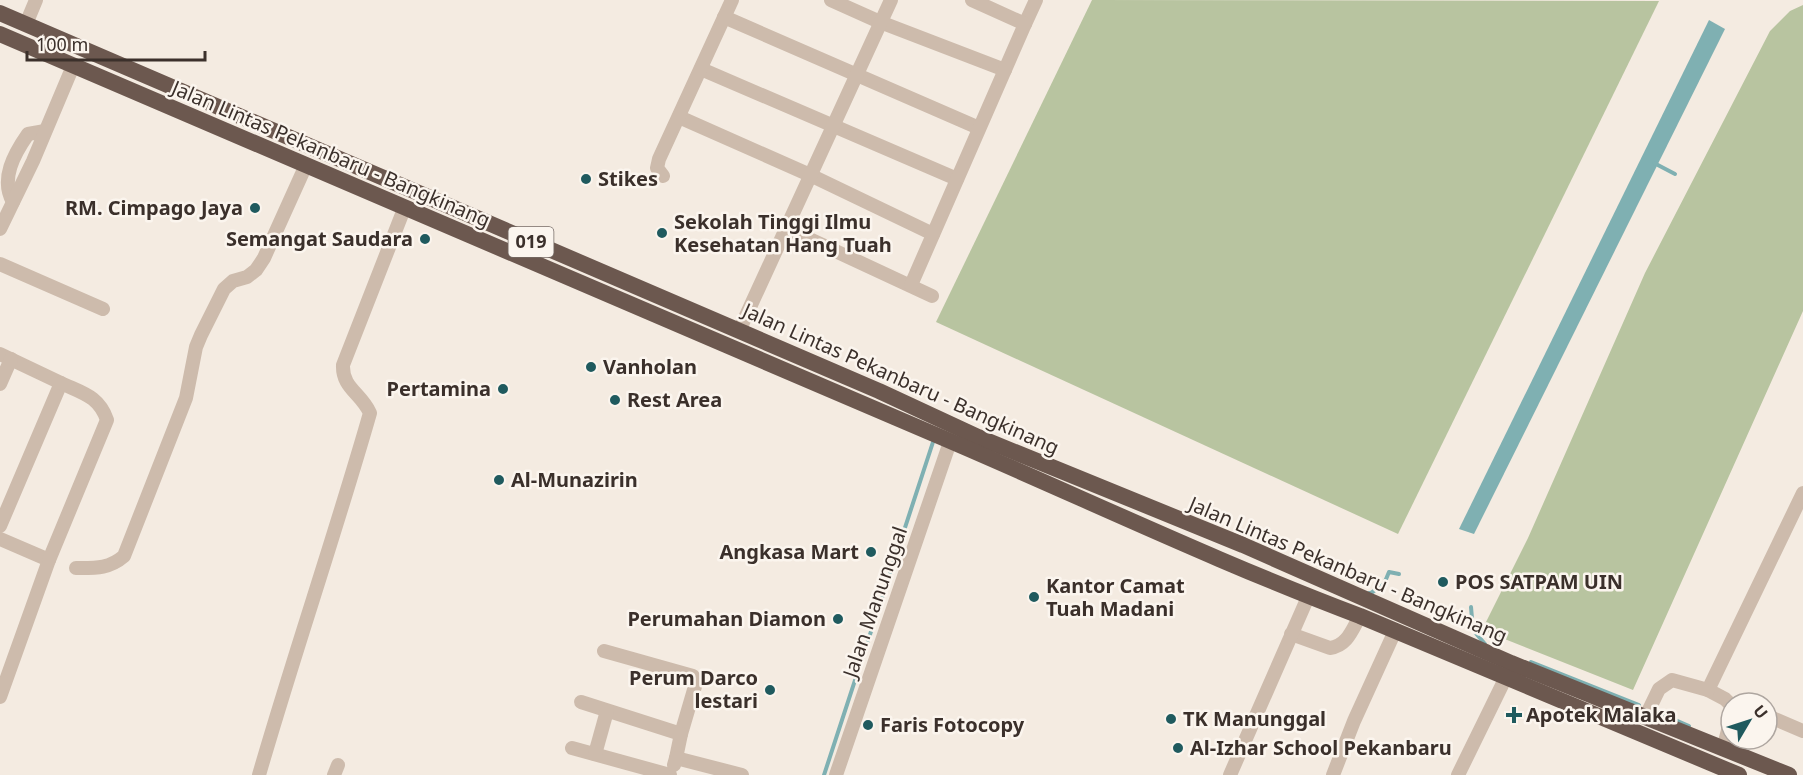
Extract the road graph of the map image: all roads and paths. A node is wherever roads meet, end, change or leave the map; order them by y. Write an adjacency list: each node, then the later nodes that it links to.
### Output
1 (36, 0): 10 (street)
2 (732, 0): 8 (street)
3 (831, 0): 9 (street)
4 (891, 0): 9 (street)
5 (972, 0): 11 (street)
6 (1036, 0): 11 (street)
7 (0, 13): 10 (highway, Jalan Lintas Pekanbaru - Bangkinang / 019)
8 (724, 17): 14 (street); 16 (street)
9 (880, 22): 15 (street); 16 (street)
10 (26, 24): 32 (highway, Jalan Lintas Pekanbaru - Bangkinang / 019)
11 (1025, 24): 15 (street)
12 (0, 34): 13 (highway, Jalan Lintas Pekanbaru - Bangkinang / 019)
13 (73, 66): 20 (highway, Jalan Lintas Pekanbaru - Bangkinang / 019); 26 (street)
14 (701, 69): 17 (street); 18 (street)
15 (1005, 70): 19 (street)
16 (856, 75): 18 (street); 19 (street)
17 (679, 117): 21 (street); 22 (street)
18 (833, 126): 21 (street); 23 (street)
19 (980, 128): 23 (street)
20 (306, 165): 24 (highway, Jalan Lintas Pekanbaru - Bangkinang / 019); 45 (street)
21 (810, 175): 25 (street); 27 (street)
22 (663, 176)
23 (957, 179): 27 (street)
24 (404, 209): 36 (highway, Jalan Lintas Pekanbaru - Bangkinang / 019); 66 (street)
25 (786, 228): 29 (street); 32 (street)
26 (0, 229)
27 (933, 234): 29 (street)
28 (0, 264): 31 (street)
29 (911, 285): 30 (street)
30 (932, 296)
31 (104, 309)
32 (739, 331): 37 (highway, Jalan Lintas Pekanbaru - Bangkinang / 019)
33 (5, 357): 34 (street); 35 (street)
34 (61, 383): 42 (street); 44 (street)
35 (0, 384)
36 (950, 441): 40 (highway, Jalan Lintas Pekanbaru - Bangkinang); 69 (street, Jalan Manunggal)
37 (1105, 490): 39 (highway, Jalan Lintas Pekanbaru - Bangkinang); 40 (highway)
38 (1803, 493): 52 (street)
39 (1136, 503): 41 (highway); 57 (highway, Jalan Lintas Pekanbaru - Bangkinang)
40 (1102, 507): 41 (highway, Jalan Lintas Pekanbaru - Bangkinang)
41 (1131, 521): 46 (highway, Jalan Lintas Pekanbaru - Bangkinang)
42 (0, 526)
43 (0, 538): 44 (street)
44 (49, 560): 54 (street)
45 (76, 568)
46 (1308, 597): 47 (highway, Jalan Lintas Pekanbaru - Bangkinang); 49 (street)
47 (1360, 616): 48 (highway, Jalan Lintas Pekanbaru - Bangkinang); 49 (street)
48 (1395, 631): 51 (highway, Jalan Lintas Pekanbaru - Bangkinang); 71 (street)
49 (1291, 634): 70 (street)
50 (604, 651): 60 (street)
51 (1506, 678): 72 (street); 73 (highway, Jalan Lintas Pekanbaru - Bangkinang)
52 (1708, 690): 53 (street); 57 (street)
53 (1719, 696)
54 (0, 698)
55 (581, 702): 56 (street)
56 (607, 711): 60 (street); 64 (street)
57 (1645, 718): 62 (highway, Jalan Lintas Pekanbaru - Bangkinang)
58 (1779, 721): 59 (street)
59 (1803, 731)
60 (681, 734): 65 (street)
61 (572, 748): 64 (street)
62 (1719, 748)
63 (1727, 751): 74 (highway, Jalan Lintas Pekanbaru - Bangkinang)
64 (595, 754): 67 (street)
65 (676, 758): 67 (street); 68 (street)
66 (259, 775)
67 (670, 775)
68 (739, 775)
69 (836, 775)
70 (1230, 775)
71 (1333, 775)
72 (1458, 775)
73 (1739, 775)
74 (1789, 775)

